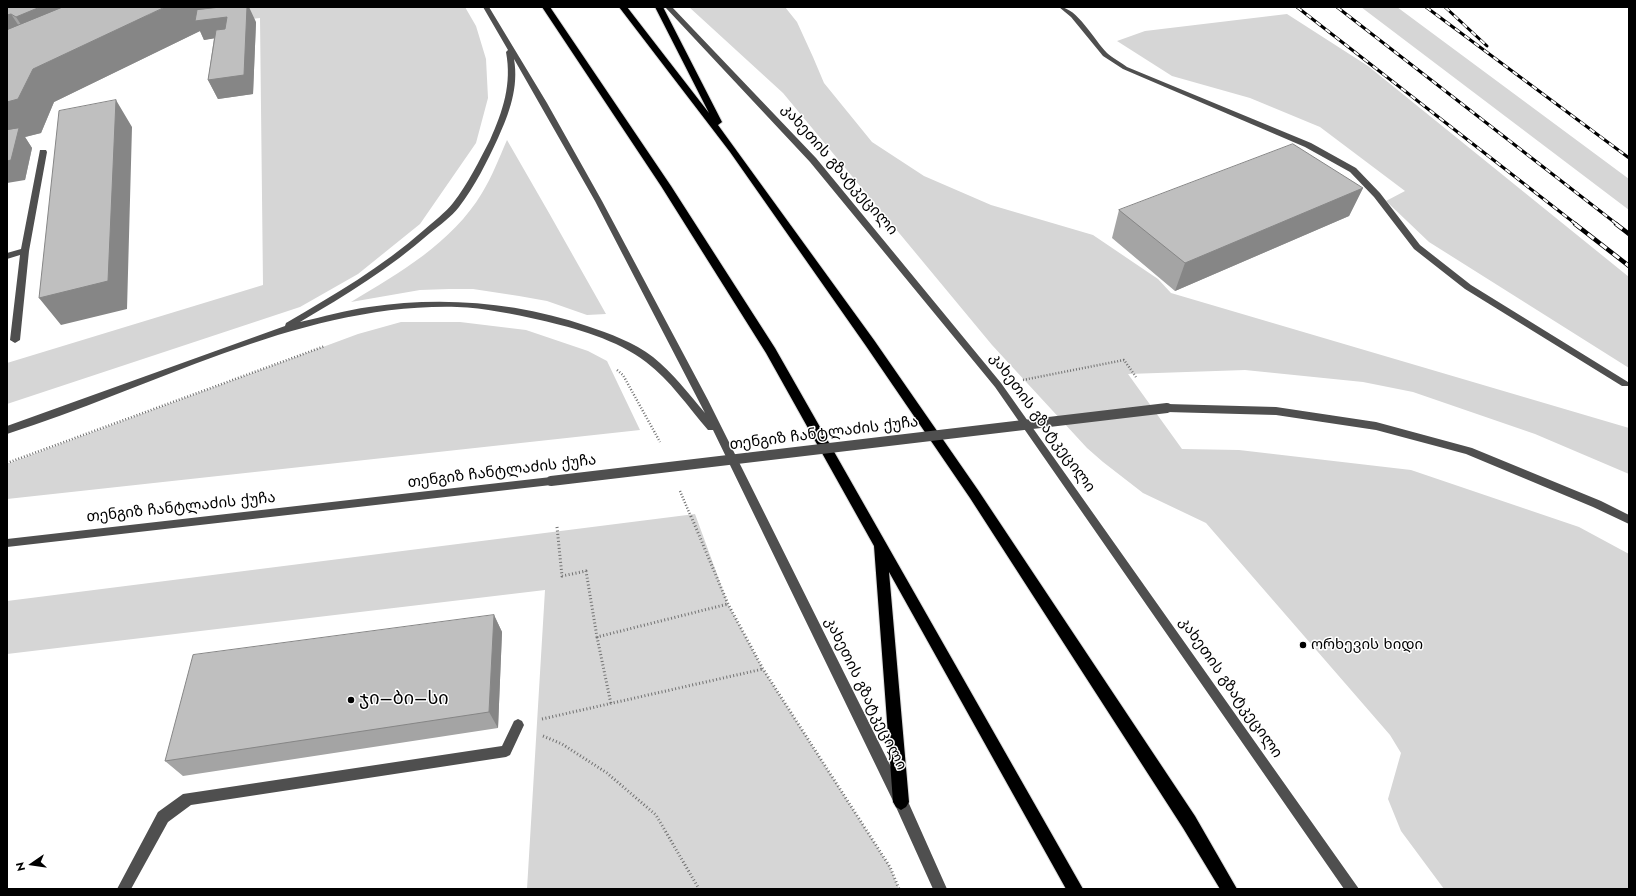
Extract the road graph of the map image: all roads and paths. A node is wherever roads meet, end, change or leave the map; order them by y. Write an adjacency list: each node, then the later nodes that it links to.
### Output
1 (486, 7): 7 (street, კახეთის გზატკეცილი)
2 (546, 7): 21 (highway)
3 (622, 7): 8 (highway)
4 (659, 7): 8 (highway)
5 (668, 7): 16 (street, კახეთის გზატკეცილი)
6 (1062, 7): 15 (street)
7 (507, 41): 12 (street, თენგიზ ჩანტლაძის ქუჩა); 18 (street, კახეთის გზატკეცილი)
8 (733, 150): 33 (highway)
9 (43, 152): 10 (street)
10 (25, 251): 11 (street); 13 (street)
11 (7, 256)
12 (280, 330): 17 (street, თენგიზ ჩანტლაძის ქუჩა); 18 (street, თენგიზ ჩანტლაძის ქუჩა)
13 (15, 340)
14 (1136, 377): 16 (path)
15 (1625, 384)
16 (998, 385): 34 (street, კახეთის გზატკეცილი)
17 (7, 430)
18 (721, 438): 28 (street, კახეთის გზატკეცილი)
19 (1629, 520): 22 (street, თენგიზ ჩანტლაძის ქუჩა, bridge)
20 (557, 527): 24 (path)
21 (880, 542): 28 (highway); 32 (highway)
22 (7, 543)
23 (728, 604): 24 (path)
24 (597, 637): 26 (path)
25 (763, 670): 26 (path)
26 (611, 704): 27 (path)
27 (518, 725): 29 (street); 30 (path)
28 (901, 802): 31 (street, კახეთის გზატკეცილი)
29 (124, 889)
30 (699, 889)
31 (940, 889)
32 (1076, 889)
33 (1229, 889)
34 (1352, 889)

